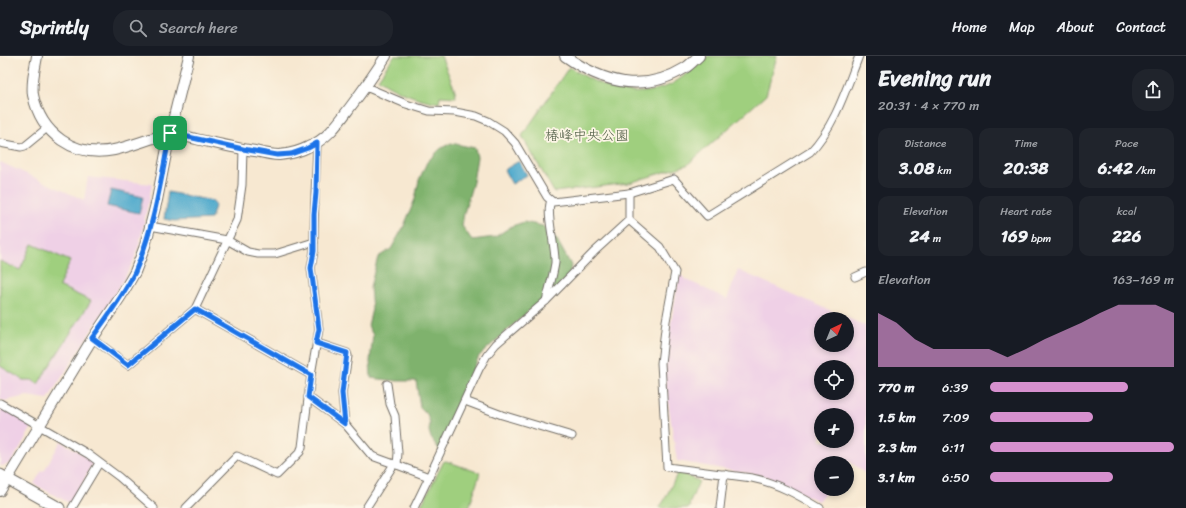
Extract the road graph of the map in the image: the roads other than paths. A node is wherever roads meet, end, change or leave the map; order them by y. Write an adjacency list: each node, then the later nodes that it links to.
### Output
1 (38, 56): 8 (street)
2 (189, 56): 9 (street)
3 (386, 56): 7 (street)
4 (565, 56): 5 (street)
5 (699, 56)
6 (859, 56): 13 (street)
7 (366, 87): 11 (street); 14 (street)
8 (47, 128): 9 (street); 10 (street)
9 (170, 133): 12 (street); 16 (street)
10 (0, 143)
11 (317, 143): 12 (street); 18 (street)
12 (243, 149): 17 (street)
13 (629, 193): 14 (street); 15 (street)
14 (550, 200): 21 (street)
15 (629, 220): 21 (street); 35 (street)
16 (150, 226): 17 (street); 23 (street)
17 (227, 240): 18 (street); 22 (street)
18 (314, 242): 24 (street)
19 (866, 272): 20 (street)
20 (855, 277)
21 (546, 301): 28 (street)
22 (195, 309): 23 (street); 25 (street)
23 (92, 338): 31 (street)
24 (316, 343): 25 (street); 30 (street)
25 (311, 375): 27 (street)
26 (387, 384): 34 (street)
27 (308, 397): 30 (street); 42 (street)
28 (465, 401): 32 (street); 37 (street)
29 (0, 403): 31 (street)
30 (345, 424): 34 (street)
31 (40, 425): 33 (street); 36 (street)
32 (572, 436)
33 (99, 463): 40 (street); 41 (street)
34 (396, 464): 37 (street); 43 (street)
35 (724, 474): 45 (street); 46 (street)
36 (4, 477): 38 (street); 39 (main road)
37 (429, 477): 44 (street)
38 (0, 491)
39 (59, 508)
40 (72, 508)
41 (154, 508)
42 (186, 508)
43 (366, 508)
44 (414, 508)
45 (720, 508)
46 (820, 508)

